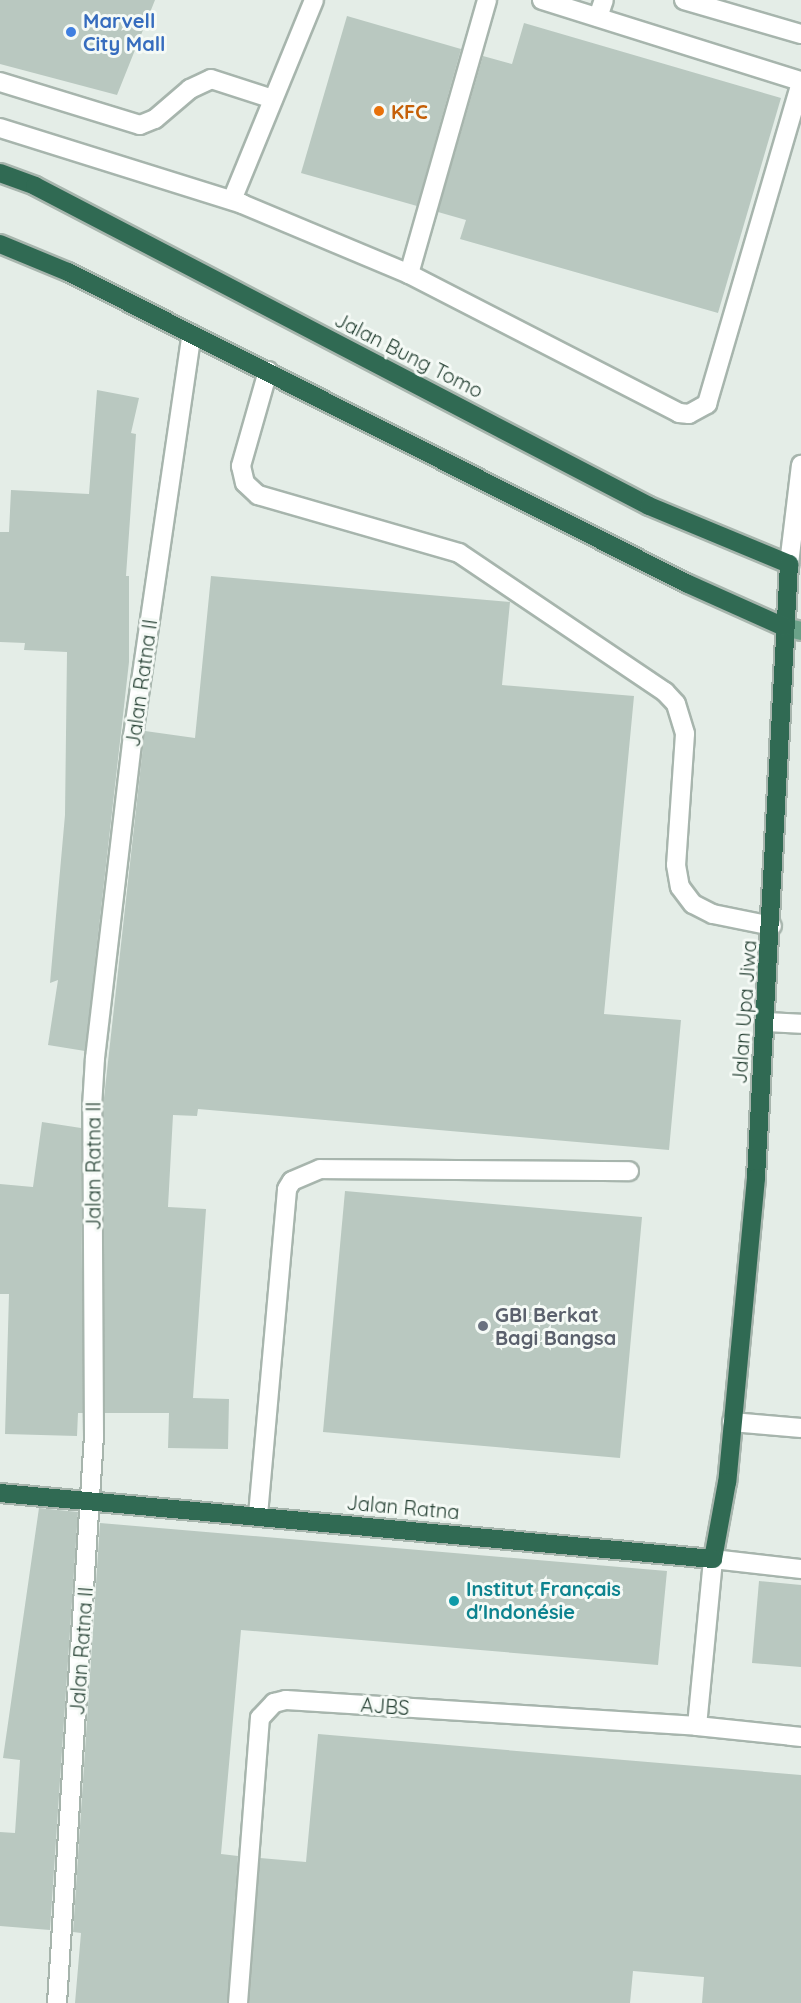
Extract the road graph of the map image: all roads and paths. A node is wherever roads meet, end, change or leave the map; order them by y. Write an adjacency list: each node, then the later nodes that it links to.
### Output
1 (314, 0): 9 (street)
2 (487, 0): 14 (street)
3 (542, 0): 5 (street)
4 (684, 0): 6 (street)
5 (601, 9): 8 (street)
6 (801, 34)
7 (0, 82): 9 (street)
8 (801, 82): 14 (street)
9 (273, 99): 12 (street)
10 (0, 128): 12 (street)
11 (0, 173): 18 (highway, Jalan Bung Tomo)
12 (232, 200): 14 (street)
13 (0, 244): 15 (highway)
14 (409, 274)
15 (192, 334): 16 (highway); 27 (street, Jalan Ratna II)
16 (268, 371): 19 (highway); 20 (street)
17 (801, 465): 18 (street, Jalan Upa Jiwa)
18 (795, 566): 19 (highway, Jalan Upa Jiwa)
19 (792, 629): 20 (highway, Jalan Upa Jiwa)
20 (772, 926): 21 (highway, Jalan Upa Jiwa)
21 (766, 1022): 22 (street); 24 (highway, Jalan Upa Jiwa)
22 (801, 1024)
23 (629, 1172): 28 (street)
24 (732, 1422): 25 (street); 29 (highway, Jalan Upa Jiwa)
25 (801, 1428)
26 (0, 1493): 27 (highway, Jalan Ratna)
27 (92, 1499): 28 (highway, Jalan Ratna); 33 (street, Jalan Ratna II)
28 (258, 1515): 29 (highway, Jalan Ratna)
29 (713, 1559): 30 (street, Jalan Ratna); 31 (street)
30 (801, 1569)
31 (697, 1726): 32 (street, AJBS); 34 (street, AJBS)
32 (801, 1737)
33 (57, 2003)
34 (238, 2003)

